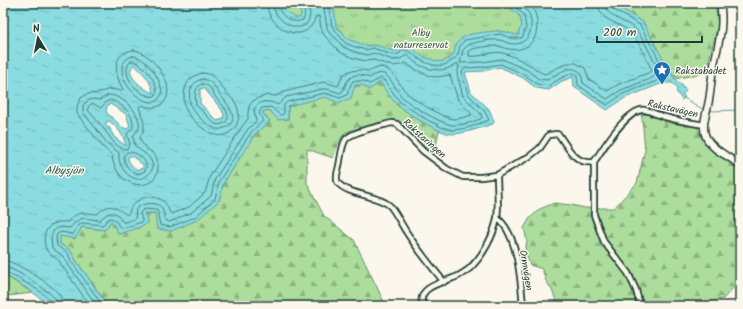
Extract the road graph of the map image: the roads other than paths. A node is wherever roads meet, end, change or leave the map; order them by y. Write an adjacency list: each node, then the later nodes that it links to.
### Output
1 (720, 3): 2 (street)
2 (704, 125): 3 (street, Rakstavägen); 4 (street)
3 (594, 162): 5 (street); 10 (street)
4 (740, 166)
5 (497, 175): 6 (street); 7 (street, Rakstaringen)
6 (497, 218): 7 (street); 9 (street, Ormvägen)
7 (444, 282): 8 (street)
8 (423, 306)
9 (523, 306)
10 (640, 306)

